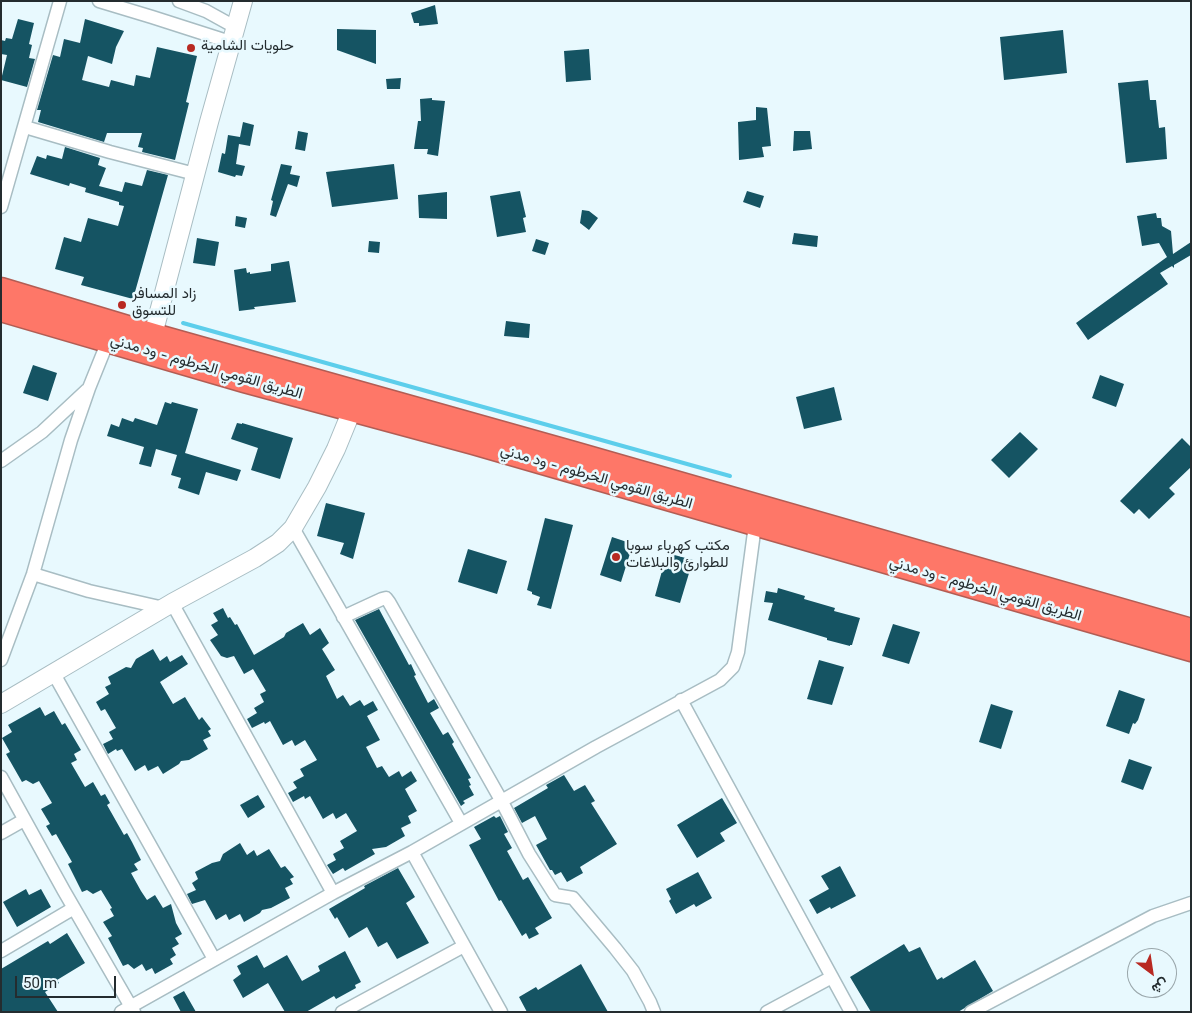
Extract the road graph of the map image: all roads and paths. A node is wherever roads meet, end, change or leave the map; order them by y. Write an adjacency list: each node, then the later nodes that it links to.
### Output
1 (60, 1): 6 (street)
2 (98, 1): 5 (street)
3 (179, 1): 5 (street)
4 (243, 1): 5 (street)
5 (233, 34): 7 (street)
6 (25, 127): 7 (street); 8 (street)
7 (195, 174): 12 (street)
8 (1, 206)
9 (1, 289): 11 (highway)
10 (1, 310): 11 (highway, الطريق القومي الخرطوم - ود مدني)
11 (111, 332): 12 (highway, الطريق القومي الخرطوم - ود مدني); 13 (street)
12 (150, 344): 14 (highway, الطريق القومي الخرطوم - ود مدني); 21 (highway, الطريق القومي الخرطوم - ود مدني)
13 (89, 388): 15 (street); 18 (street)
14 (352, 410): 16 (highway, الطريق القومي الخرطوم - ود مدني); 17 (street)
15 (1, 461)
16 (755, 525): 22 (highway, الطريق القومي الخرطوم - ود مدني); 25 (street)
17 (293, 528): 19 (street); 20 (street)
18 (33, 574): 19 (street); 23 (street)
19 (168, 605): 24 (street); 33 (street)
20 (343, 617): 28 (street); 30 (street)
21 (1191, 630)
22 (1191, 650)
23 (1, 660)
24 (54, 674): 26 (street); 38 (street)
25 (681, 700): 28 (street); 39 (street)
26 (1, 704)
27 (1, 777): 29 (street)
28 (501, 800): 30 (street); 43 (street)
29 (24, 820): 31 (street); 35 (street)
30 (461, 822): 32 (street)
31 (1, 832)
32 (412, 852): 33 (street); 36 (street)
33 (333, 893): 38 (street)
34 (1191, 903): 46 (street)
35 (74, 908): 37 (street); 40 (street)
36 (464, 946): 41 (street); 42 (street)
37 (1, 951)
38 (214, 959): 40 (street)
39 (832, 977): 44 (street); 45 (street)
40 (129, 1010)
41 (342, 1012)
42 (501, 1012)
43 (654, 1012)
44 (767, 1012)
45 (851, 1012)
46 (972, 1012)

